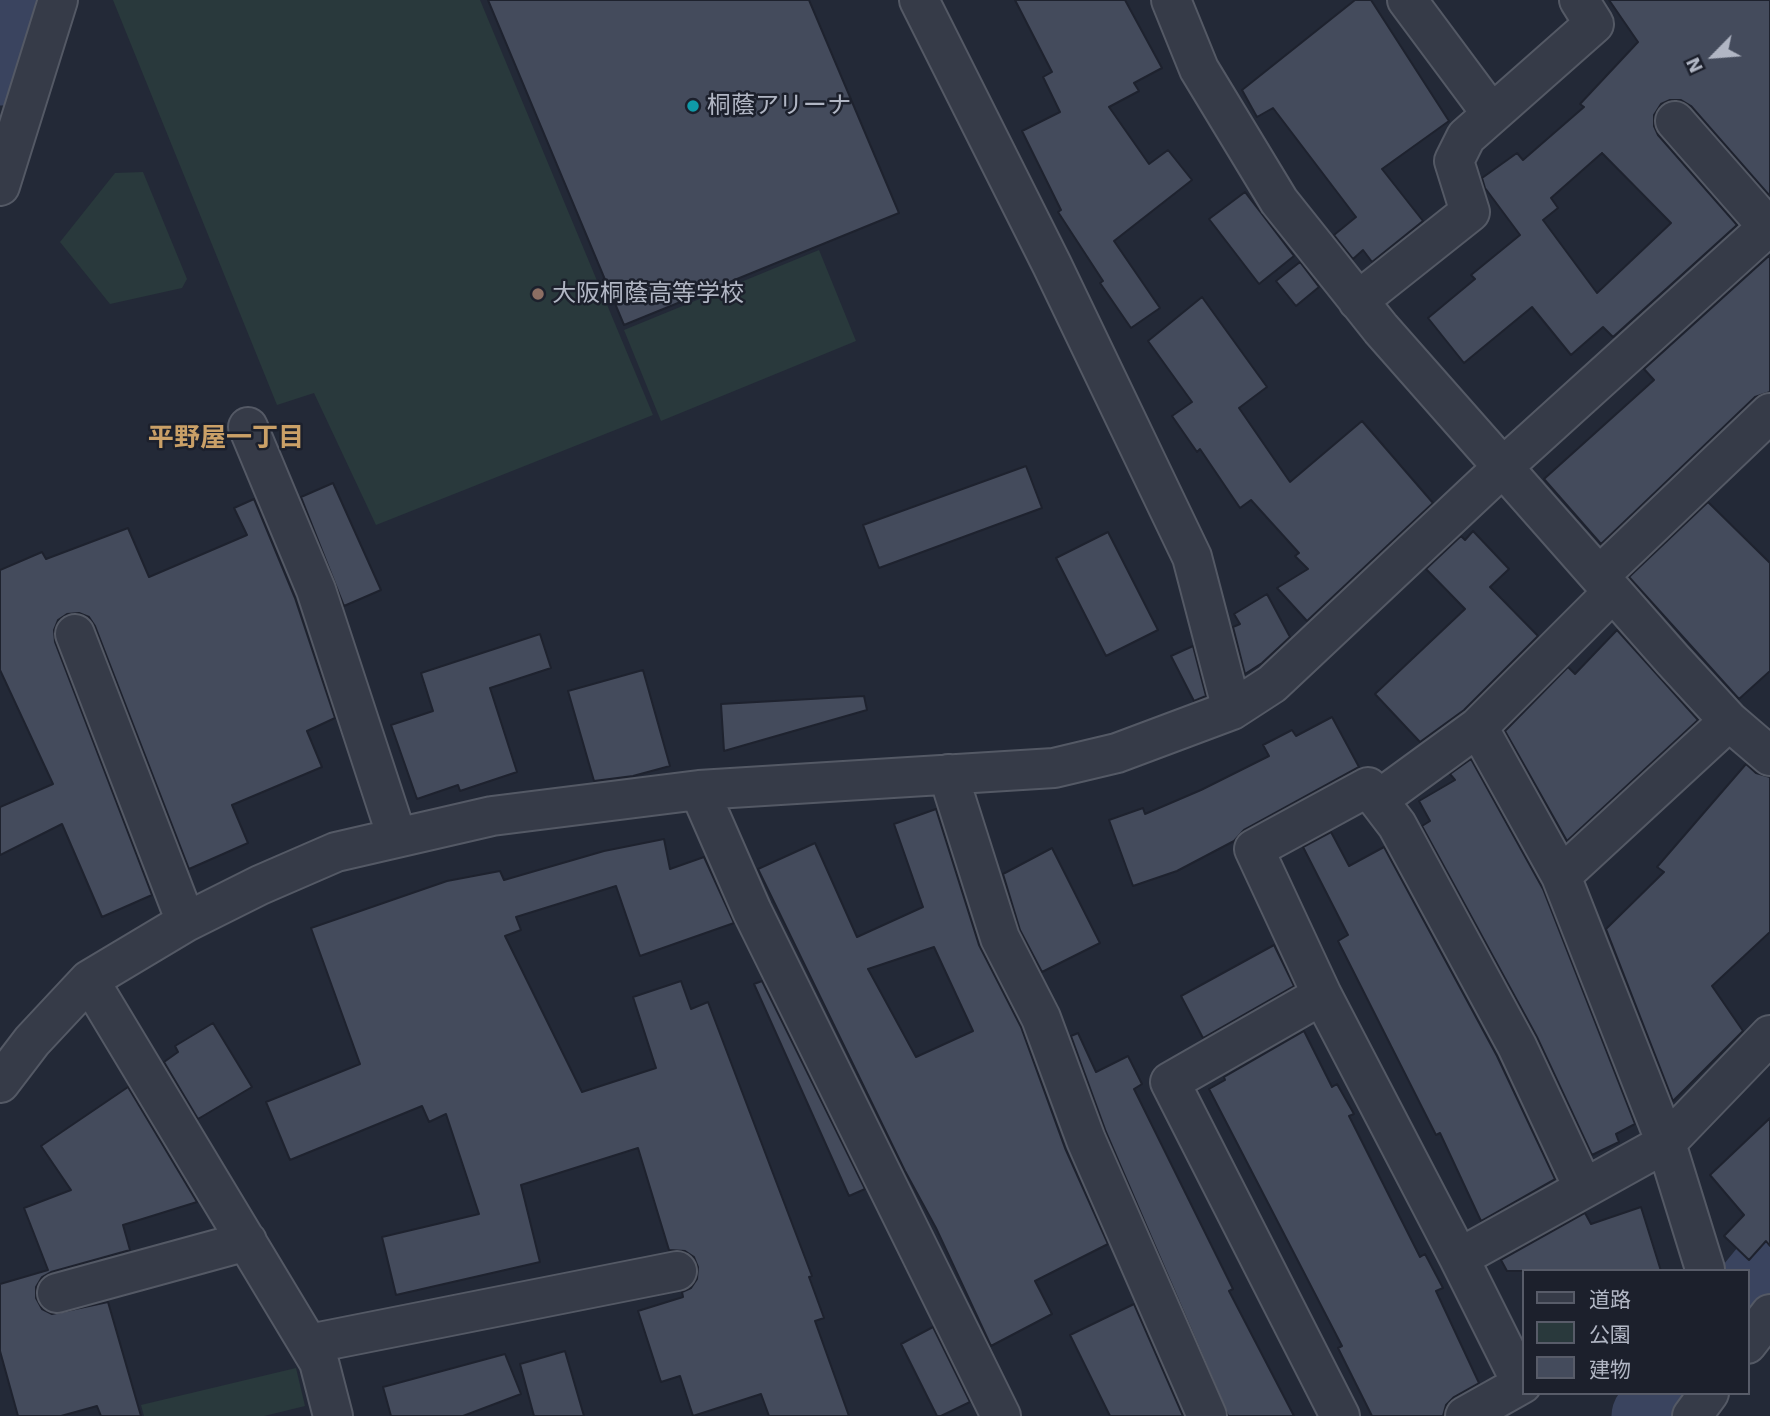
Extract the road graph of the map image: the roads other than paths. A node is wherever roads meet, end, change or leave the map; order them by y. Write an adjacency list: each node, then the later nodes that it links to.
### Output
1 (58, 0): 8 (street)
2 (919, 0): 16 (street)
3 (1171, 0): 10 (street)
4 (1407, 0): 6 (street)
5 (1580, 0): 6 (street)
6 (1492, 113): 10 (street)
7 (1675, 121): 9 (street)
8 (0, 186)
9 (1769, 226): 13 (street)
10 (1358, 301): 13 (street)
11 (1770, 413): 14 (street)
12 (248, 428): 23 (street)
13 (1504, 466): 14 (street); 16 (street)
14 (1606, 584): 17 (street); 18 (street)
15 (75, 634): 25 (street)
16 (1232, 710): 20 (street)
17 (1729, 721): 19 (street); 24 (street)
18 (1478, 727): 22 (street); 24 (street)
19 (1770, 756)
20 (948, 775): 21 (street); 43 (street)
21 (699, 790): 23 (street); 42 (street)
22 (1378, 800): 27 (street); 31 (street)
23 (397, 837): 25 (street)
24 (1561, 876): 30 (street)
25 (186, 922): 26 (street)
26 (89, 979): 29 (street); 32 (street)
27 (1322, 995): 33 (street); 44 (street)
28 (1770, 1035): 30 (street)
29 (0, 1083)
30 (1667, 1143): 31 (street); 34 (street)
31 (1583, 1187): 33 (street)
32 (247, 1241): 36 (street); 39 (street)
33 (1459, 1258): 45 (street)
34 (1705, 1269)
35 (677, 1271): 39 (street)
36 (57, 1293)
37 (1770, 1314): 38 (street)
38 (1749, 1341)
39 (309, 1344): 41 (street)
40 (1708, 1395): 46 (street)
41 (333, 1416)
42 (1001, 1416)
43 (1207, 1416)
44 (1340, 1416)
45 (1465, 1416)
46 (1692, 1416)

